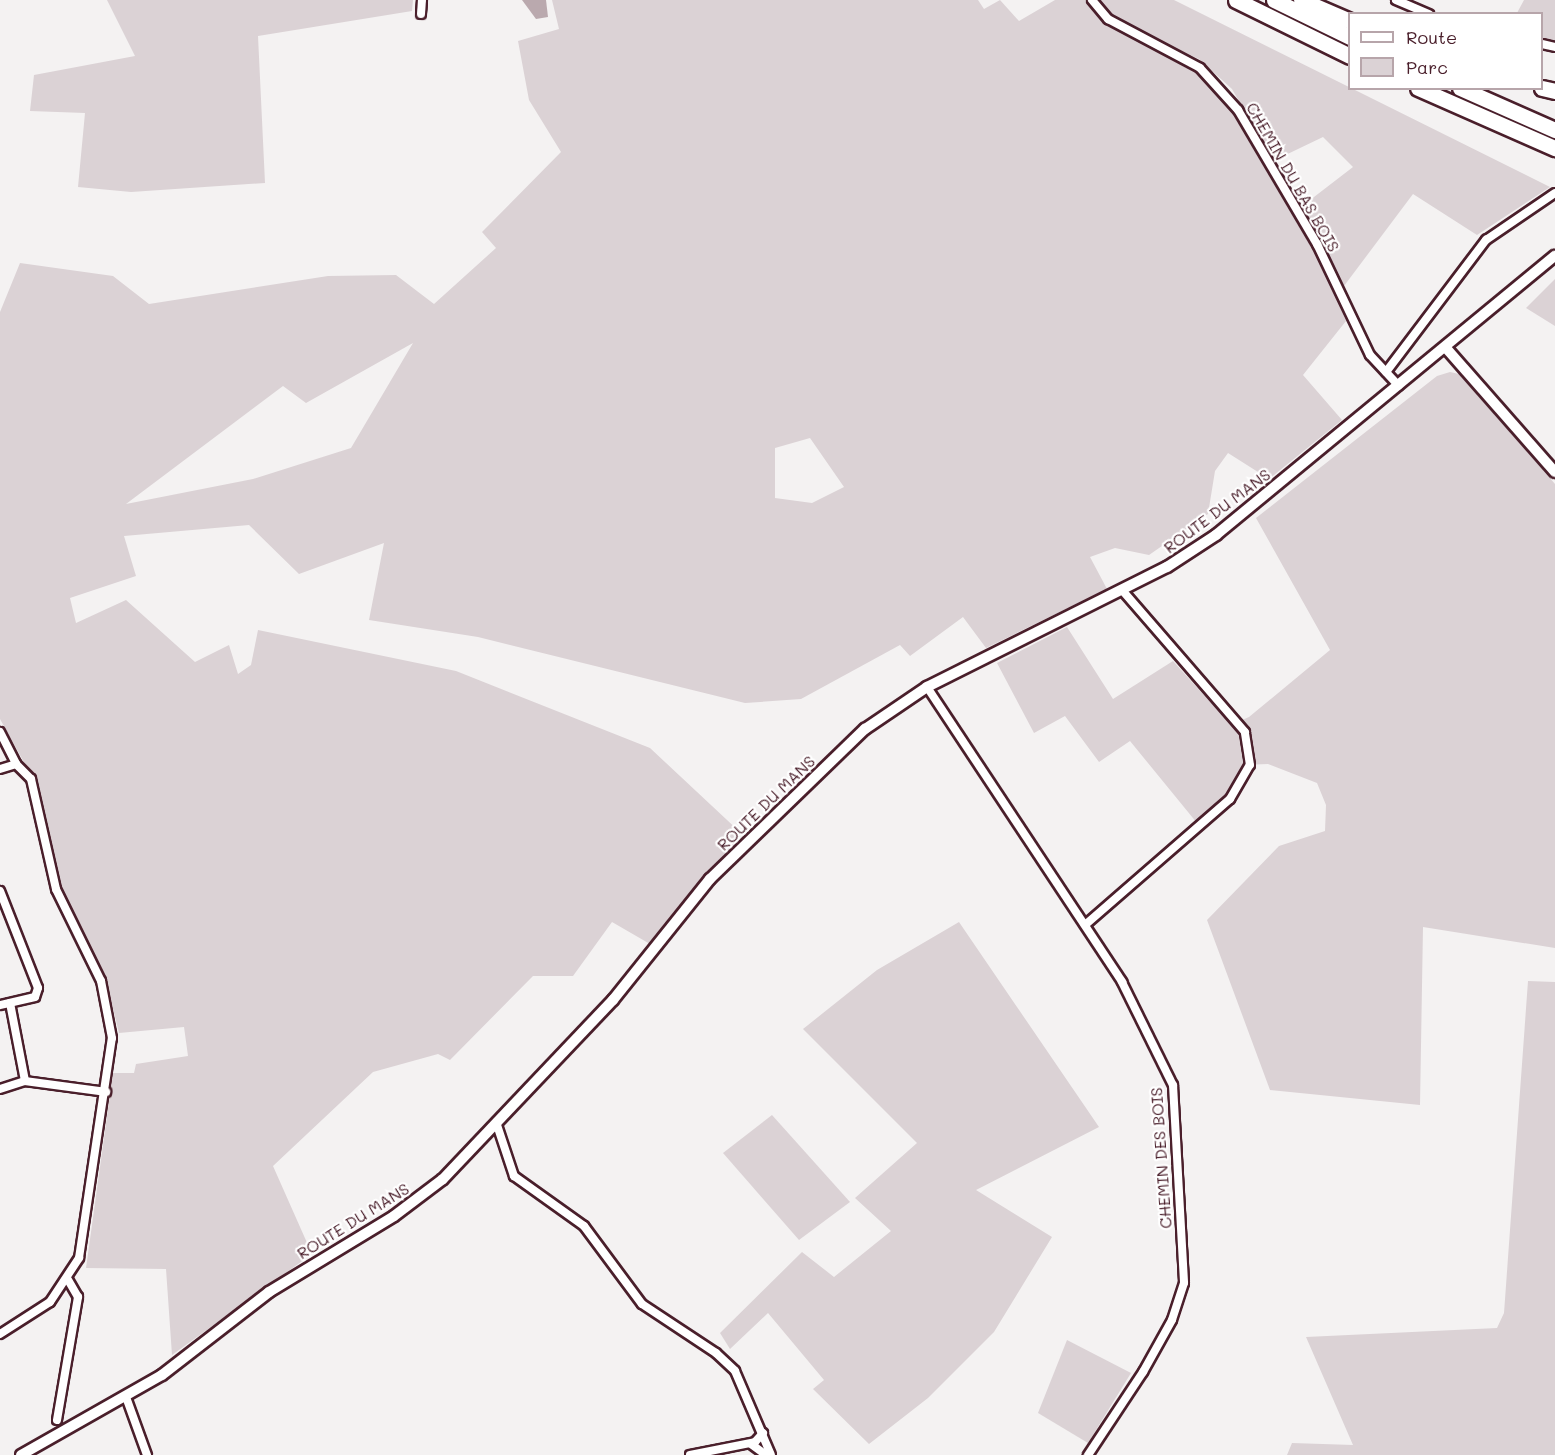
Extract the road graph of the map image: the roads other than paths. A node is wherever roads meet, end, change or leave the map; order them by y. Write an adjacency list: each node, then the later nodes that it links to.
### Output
1 (422, 0): 8 (street)
2 (1092, 0): 19 (street, CHEMIN DU BAS BOIS)
3 (1236, 0): 11 (highway)
4 (1274, 0): 10 (highway)
5 (1301, 0): 9 (highway)
6 (1396, 0): 7 (street)
7 (1424, 12)
8 (421, 14)
9 (1348, 20)
10 (1348, 36)
11 (1348, 55)
12 (1423, 90): 15 (highway)
13 (1465, 90): 14 (highway)
14 (1555, 130)
15 (1555, 148)
16 (1555, 193): 19 (street)
17 (1555, 256): 18 (street, ROUTE DU MANS)
18 (1446, 348): 20 (street, ROUTE DU MANS); 21 (street)
19 (1386, 372): 20 (street, CHEMIN DU BAS BOIS)
20 (1399, 386): 22 (street, ROUTE DU MANS)
21 (1555, 472)
22 (1122, 590): 23 (street, ROUTE DU MANS); 28 (street)
23 (927, 687): 28 (street, CHEMIN DES BOIS); 34 (street, ROUTE DU MANS)
24 (0, 732): 25 (street)
25 (16, 764): 26 (street); 33 (street)
26 (0, 769)
27 (0, 891): 29 (street)
28 (1085, 925): 46 (street, CHEMIN DES BOIS)
29 (10, 1003): 30 (street); 31 (street)
30 (0, 1005)
31 (25, 1081): 32 (street); 33 (street)
32 (0, 1089)
33 (106, 1092): 35 (street)
34 (497, 1125): 37 (street, ROUTE DU MANS); 39 (street)
35 (68, 1280): 36 (street); 38 (street)
36 (0, 1334)
37 (126, 1397): 41 (street, ROUTE DU MANS); 42 (street)
38 (57, 1420)
39 (763, 1433): 40 (street); 45 (street)
40 (751, 1444): 43 (street); 44 (street)
41 (21, 1455)
42 (147, 1455)
43 (690, 1455)
44 (765, 1455)
45 (771, 1455)
46 (1088, 1455)

